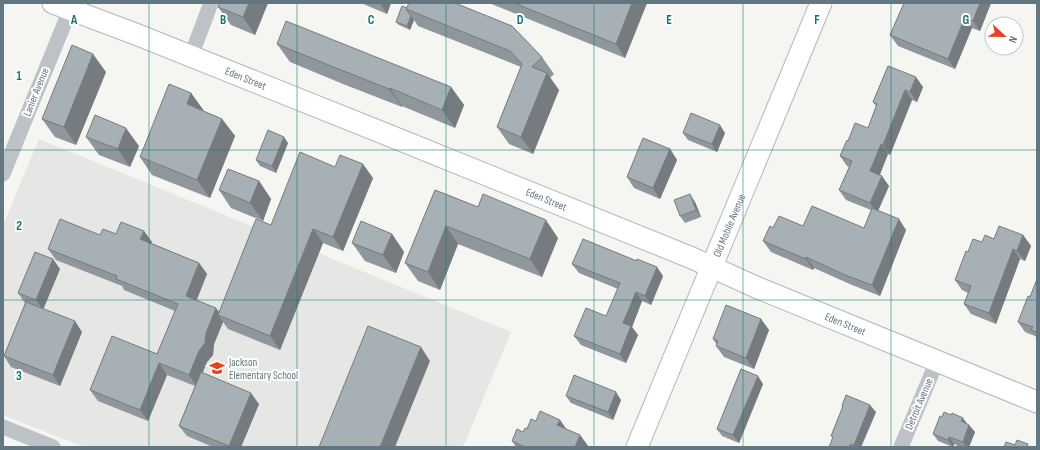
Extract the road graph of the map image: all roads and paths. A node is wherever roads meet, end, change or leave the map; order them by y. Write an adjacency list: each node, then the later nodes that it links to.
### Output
1 (211, 3): 4 (street)
2 (821, 3): 6 (street, Old Mobile Avenue)
3 (61, 6): 4 (street, Eden Street); 5 (street, Lanier Avenue)
4 (191, 56): 6 (street, Eden Street)
5 (3, 174)
6 (712, 267): 7 (street, Eden Street); 11 (street, Old Mobile Avenue)
7 (937, 361): 8 (street, Eden Street); 12 (street, Detroit Avenue)
8 (1037, 402)
9 (3, 427): 10 (street)
10 (53, 447)
11 (637, 447)
12 (901, 447)

